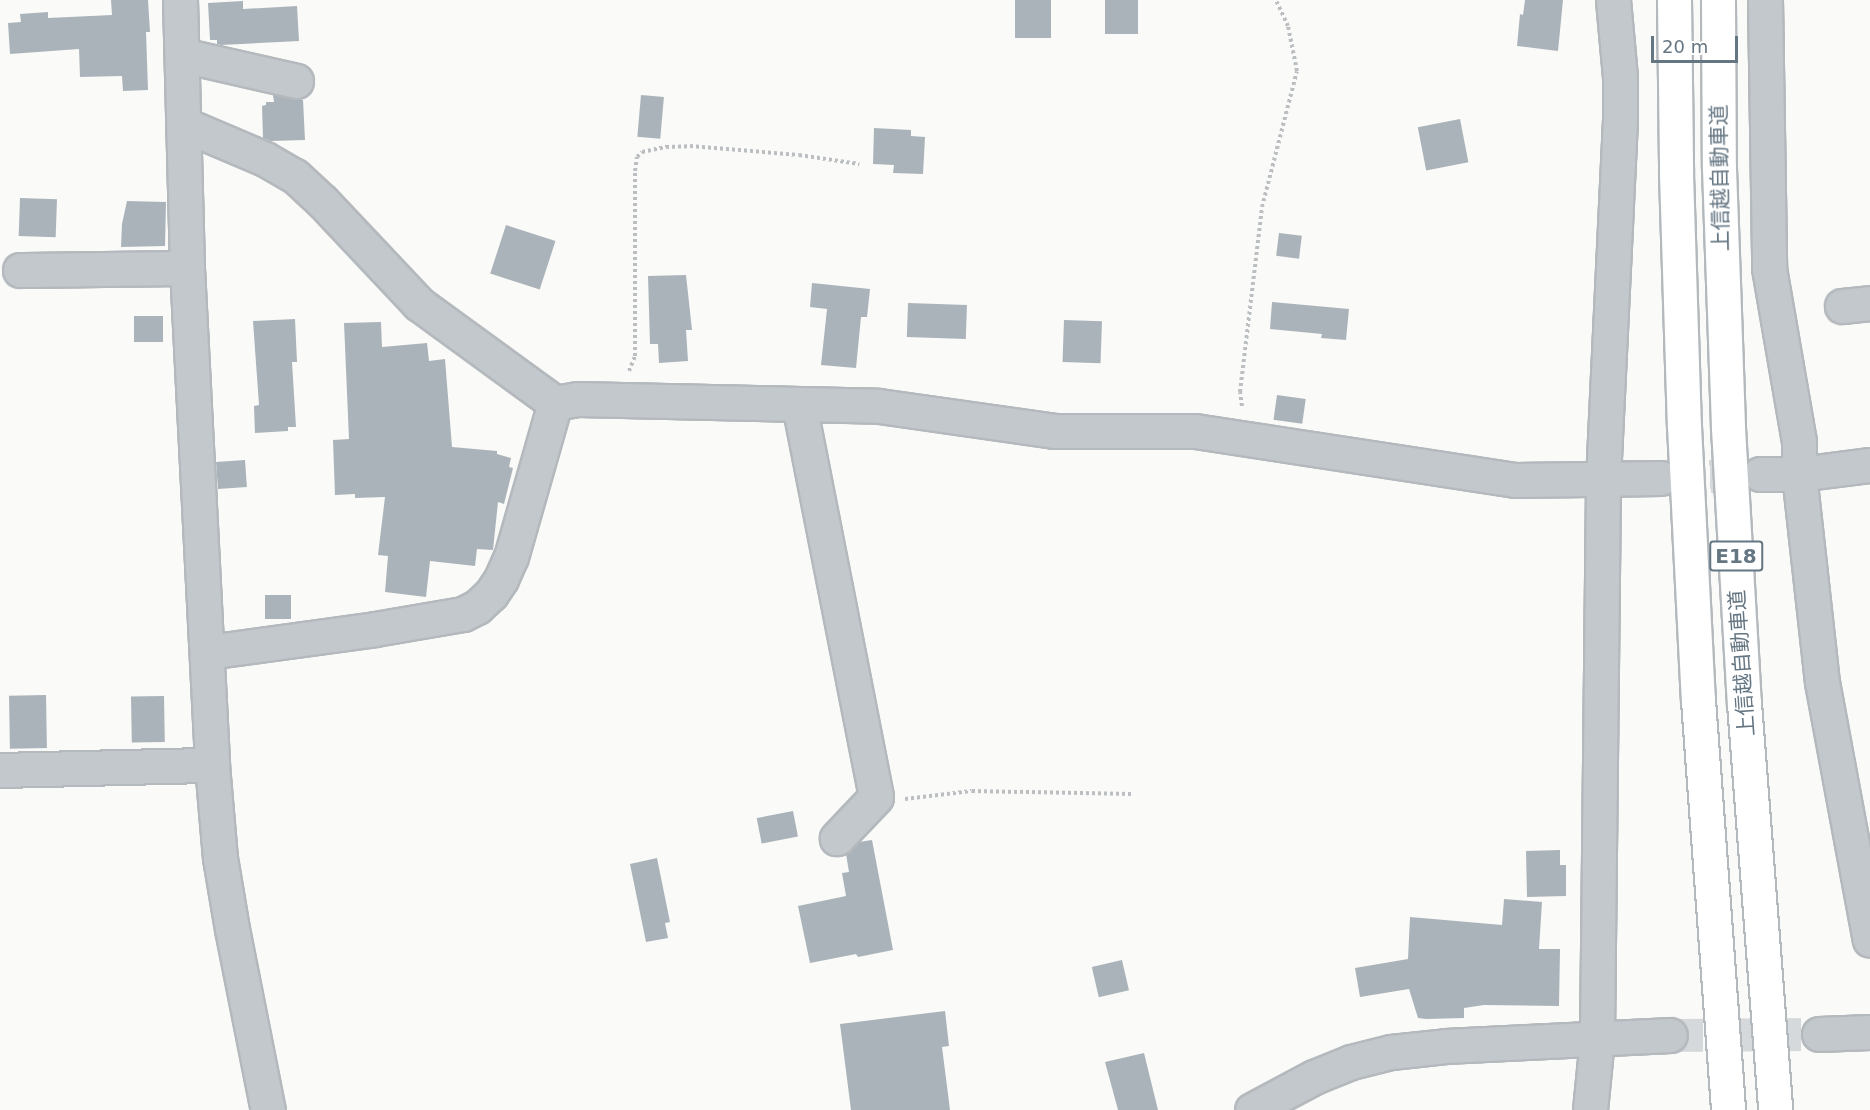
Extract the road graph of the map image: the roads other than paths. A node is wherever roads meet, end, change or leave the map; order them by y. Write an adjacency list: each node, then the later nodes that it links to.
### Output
1 (180, 0): 6 (street)
2 (1613, 0): 17 (street)
3 (1674, 0): 30 (highway, 上信越自動車道 / E18)
4 (1718, 0): 31 (highway, 上信越自動車道 / E18)
5 (1766, 0): 15 (street)
6 (182, 55): 7 (street); 8 (street)
7 (296, 81)
8 (185, 125): 9 (street); 11 (street)
9 (187, 268): 10 (street); 18 (street)
10 (20, 270)
11 (555, 403): 12 (street); 18 (street)
12 (799, 404): 17 (street); 21 (street)
13 (1870, 465): 15 (street)
14 (1760, 474): 15 (street)
15 (1799, 474): 22 (street)
16 (1660, 478): 17 (street)
17 (1603, 480): 26 (street)
18 (208, 652): 19 (street)
19 (212, 765): 20 (street); 27 (street)
20 (0, 770)
21 (837, 838)
22 (1870, 940)
23 (1870, 1032): 24 (street)
24 (1819, 1034)
25 (1670, 1035): 26 (street)
26 (1597, 1038): 28 (street); 29 (street)
27 (268, 1110)
28 (1252, 1110)
29 (1590, 1110)
30 (1728, 1110)
31 (1775, 1110)

